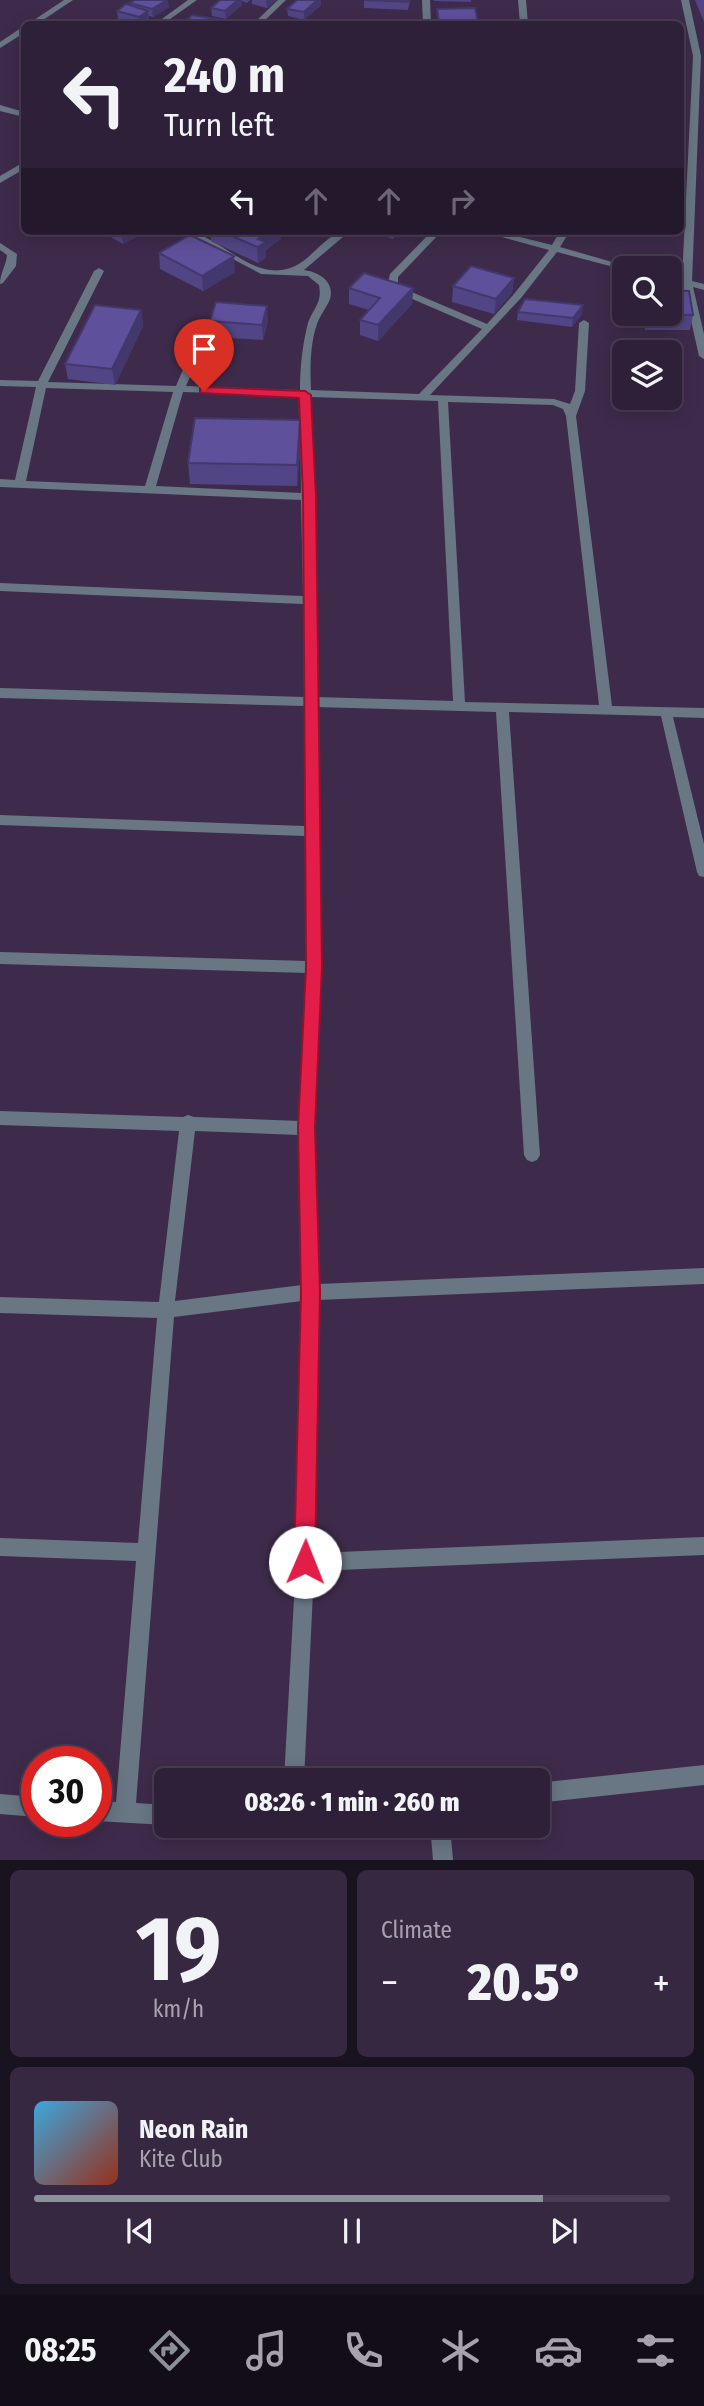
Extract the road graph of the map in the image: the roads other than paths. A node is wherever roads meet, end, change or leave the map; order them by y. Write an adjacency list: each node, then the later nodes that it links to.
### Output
1 (69, 0): 7 (street)
2 (193, 0): 8 (street)
3 (282, 0): 9 (street)
4 (426, 0): 10 (street)
5 (522, 0): 11 (street)
6 (685, 0): 14 (street)
7 (37, 21)
8 (163, 21)
9 (260, 21)
10 (427, 21)
11 (524, 21)
12 (21, 32): 13 (street)
13 (0, 46)
14 (697, 57): 31 (street)
15 (0, 108): 16 (street)
16 (21, 114)
17 (21, 167): 18 (street)
18 (0, 180)
19 (193, 235): 27 (street)
20 (340, 235): 27 (street)
21 (433, 235): 35 (street)
22 (501, 235): 25 (street)
23 (563, 235): 25 (street)
24 (0, 246): 29 (street)
25 (555, 249): 26 (street); 35 (street)
26 (612, 264)
27 (298, 270): 40 (street)
28 (99, 271): 38 (street)
29 (0, 281)
30 (682, 282): 31 (street)
31 (687, 283): 32 (street); 36 (street)
32 (704, 287)
33 (208, 322): 39 (street)
34 (584, 323): 43 (street)
35 (487, 327): 41 (street)
36 (704, 356)
37 (0, 383): 38 (street)
38 (42, 383): 39 (street); 45 (street)
39 (179, 390): 40 (street); 46 (street)
40 (305, 395): 41 (street); 47 (street)
41 (421, 398): 42 (street)
42 (443, 399): 43 (street); 52 (street)
43 (571, 416): 54 (street)
44 (0, 483): 45 (street)
45 (20, 484): 46 (street)
46 (149, 490): 47 (street)
47 (309, 497): 49 (street)
48 (0, 587): 49 (street)
49 (310, 600): 51 (street)
50 (0, 693): 51 (street)
51 (311, 702): 52 (street); 58 (street)
52 (459, 706): 53 (street)
53 (502, 707): 54 (street); 65 (street)
54 (606, 710): 55 (street)
55 (666, 712): 56 (street); 59 (street)
56 (704, 713)
57 (0, 820): 58 (street)
58 (313, 831): 61 (street)
59 (704, 872)
60 (0, 958): 61 (street)
61 (314, 967): 64 (street)
62 (0, 1118): 63 (street)
63 (188, 1122): 64 (street); 69 (street)
64 (307, 1128): 67 (street)
65 (532, 1155)
66 (704, 1276): 67 (street)
67 (310, 1292): 69 (street); 73 (street)
68 (0, 1305): 69 (street)
69 (166, 1310): 72 (street)
70 (704, 1546): 73 (street)
71 (0, 1547): 72 (street)
72 (146, 1552): 80 (street)
73 (305, 1562): 74 (street)
74 (295, 1768)
75 (704, 1775): 76 (street)
76 (550, 1792)
77 (0, 1804): 78 (street)
78 (21, 1806)
79 (112, 1812): 80 (street)
80 (125, 1813): 81 (street)
81 (154, 1814)
82 (441, 1838): 83 (street)
83 (443, 1860)

